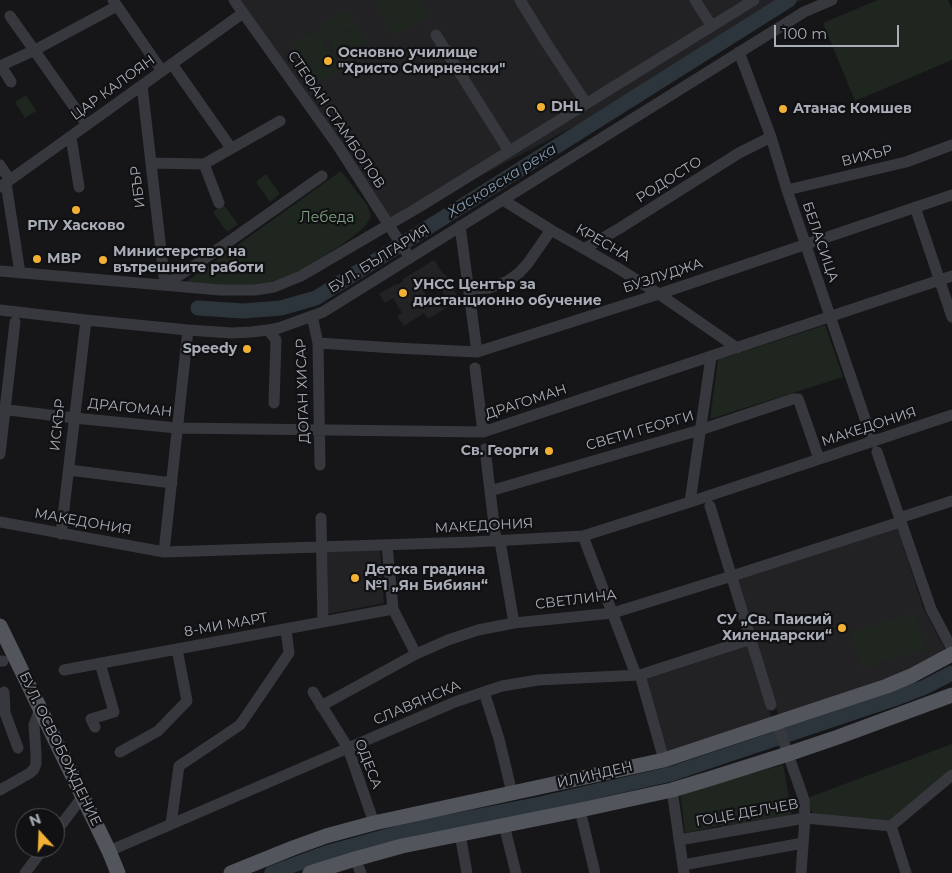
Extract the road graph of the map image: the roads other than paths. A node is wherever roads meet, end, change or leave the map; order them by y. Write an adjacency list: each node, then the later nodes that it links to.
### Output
1 (234, 0): 7 (street, СТЕФАН СТАМБОЛОВ)
2 (520, 0): 17 (street)
3 (695, 0): 9 (street)
4 (754, 0): 9 (street, БУЛ. БЪЛГАРИЯ)
5 (832, 0): 12 (street, БУЛ. БЪЛГАРИЯ)
6 (115, 3): 11 (street); 14 (street)
7 (243, 13): 14 (street, ЦАР КАЛОЯН); 36 (street, СТЕФАН СТАМБОЛОВ)
8 (10, 16): 11 (street)
9 (711, 25): 17 (street, БУЛ. БЪЛГАРИЯ)
10 (436, 35): 24 (street)
11 (35, 50): 13 (street); 19 (street)
12 (739, 52): 21 (street, БЕЛАСИЦА); 33 (street, БУЛ. БЪЛГАРИЯ)
13 (0, 66): 15 (street)
14 (167, 68): 16 (street, ЦАР КАЛОЯН); 23 (street)
15 (11, 82)
16 (142, 85): 19 (street, ЦАР КАЛОЯН); 25 (street, ИБЪР)
17 (586, 103): 24 (street, БУЛ. БЪЛГАРИЯ)
18 (280, 121): 23 (street)
19 (87, 125): 20 (street, ЦАР КАЛОЯН)
20 (71, 137): 29 (street, ЦАР КАЛОЯН); 30 (street)
21 (771, 137): 31 (street, БЕЛАСИЦА); 40 (street, РОДОСТО)
22 (952, 145): 31 (street, ВИХЪР)
23 (231, 148): 26 (street)
24 (509, 151): 36 (street, БУЛ. БЪЛГАРИЯ)
25 (151, 163): 26 (street); 46 (street, ИБЪР)
26 (204, 164): 34 (street)
27 (0, 165): 29 (street)
28 (322, 176): 46 (street)
29 (5, 183): 43 (street)
30 (79, 187)
31 (787, 190): 39 (street, БЕЛАСИЦА)
32 (952, 195): 35 (street, БУЗЛУДЖА)
33 (503, 200): 37 (street, БУЛ. БЪЛГАРИЯ); 38 (street, КРЕСНА)
34 (219, 203)
35 (915, 208): 39 (street, БУЗЛУДЖА); 45 (street)
36 (388, 225): 41 (street, СТЕФАН СТАМБОЛОВ); 46 (street, БУЛ. БЪЛГАРИЯ)
37 (460, 226): 41 (street, БУЛ. БЪЛГАРИЯ); 47 (street)
38 (551, 230): 40 (street, КРЕСНА); 47 (street)
39 (805, 245): 48 (street, БУЗЛУДЖА); 51 (street, БЕЛАСИЦА)
40 (584, 249): 48 (street, КРЕСНА)
41 (410, 258): 50 (street, БУЛ. БЪЛГАРИЯ)
42 (0, 271): 43 (street, БУЛ. БЪЛГАРИЯ)
43 (20, 273): 46 (street, БУЛ. БЪЛГАРИЯ)
44 (952, 276): 45 (street, ДРАГОМАН)
45 (939, 281): 51 (street, ДРАГОМАН); 52 (street)
46 (165, 285)
47 (469, 289): 59 (street)
48 (659, 294): 58 (street, КРЕСНА); 59 (street, БУЗЛУДЖА)
49 (0, 310): 53 (street, БУЛ. БЪЛГАРИЯ)
50 (312, 316): 56 (street, БУЛ. БЪЛГАРИЯ); 57 (street, ДОГАН ХИСАР)
51 (830, 316): 58 (street, ДРАГОМАН); 70 (street, БЕЛАСИЦА)
52 (952, 317)
53 (86, 320): 55 (street, БУЛ. БЪЛГАРИЯ); 65 (street, ИСКЪР)
54 (16, 322): 63 (street)
55 (188, 330): 56 (street, БУЛ. БЪЛГАРИЯ); 66 (street)
56 (268, 330): 62 (street)
57 (318, 343): 59 (street, БУЗЛУДЖА); 67 (street, ДОГАН ХИСАР)
58 (737, 348): 60 (street, ДРАГОМАН)
59 (477, 352)
60 (711, 357): 68 (street); 69 (street, ДРАГОМАН)
61 (475, 368): 69 (street)
62 (274, 403)
63 (3, 409): 65 (street, ДРАГОМАН); 72 (street)
64 (952, 415): 70 (street, МАКЕДОНИЯ)
65 (74, 418): 66 (street, ДРАГОМАН); 75 (street, ИСКЪР)
66 (177, 428): 67 (street, ДРАГОМАН); 76 (street)
67 (319, 430): 69 (street, ДРАГОМАН); 74 (street, ДОГАН ХИСАР)
68 (700, 430): 73 (street, СВЕТИ ГЕОРГИ); 77 (street, СВЕТИ ГЕОРГИ); 79 (street)
69 (483, 432)
70 (875, 447): 73 (street, МАКЕДОНИЯ); 82 (street, БЕЛАСИЦА)
71 (485, 449): 77 (street)
72 (0, 454)
73 (819, 459): 79 (street, МАКЕДОНИЯ)
74 (320, 465)
75 (69, 470): 76 (street); 84 (street, ИСКЪР)
76 (172, 483): 89 (street)
77 (490, 491): 86 (street)
78 (952, 501): 82 (street, СВЕТЛИНА)
79 (690, 502): 85 (street, МАКЕДОНИЯ)
80 (710, 506): 90 (street)
81 (321, 518): 88 (street)
82 (900, 520): 90 (street, СВЕТЛИНА); 99 (street, БЕЛАСИЦА)
83 (0, 522): 84 (street, МАКЕДОНИЯ)
84 (61, 534): 89 (street, МАКЕДОНИЯ)
85 (583, 536): 86 (street, МАКЕДОНИЯ); 92 (street)
86 (496, 541): 87 (street, МАКЕДОНИЯ); 94 (street)
87 (387, 545): 88 (street, МАКЕДОНИЯ); 91 (street)
88 (322, 548): 89 (street, МАКЕДОНИЯ); 93 (street)
89 (164, 552)
90 (732, 576): 92 (street, СВЕТЛИНА); 97 (street)
91 (393, 609): 93 (street, 8-МИ МАРТ); 100 (street)
92 (613, 613): 94 (street, СВЕТЛИНА); 104 (street)
93 (323, 622): 96 (street, 8-МИ МАРТ)
94 (514, 623): 100 (street, СВЕТЛИНА)
95 (0, 626): 111 (main road, БУЛ. ОСВОБОЖДЕНИЕ)
96 (286, 630): 98 (street, 8-МИ МАРТ); 129 (street)
97 (751, 639): 104 (street, СЛАВЯНСКА); 109 (street)
98 (177, 649): 102 (street, 8-МИ МАРТ); 118 (street)
99 (952, 649)
100 (416, 654): 110 (street, СВЕТЛИНА)
101 (952, 654): 114 (main road, ИЛИНДЕН)
102 (100, 663): 103 (street, 8-МИ МАРТ); 113 (street)
103 (64, 670)
104 (638, 675): 107 (street, СЛАВЯНСКА); 119 (street)
105 (4, 692): 112 (street)
106 (313, 692): 110 (street, ОДЕСА)
107 (484, 692): 116 (street, СЛАВЯНСКА); 123 (street)
108 (952, 695): 117 (main road)
109 (771, 704)
110 (321, 706): 116 (street, ОДЕСА)
111 (40, 709): 121 (street); 124 (main road, БУЛ. ОСВОБОЖДЕНИЕ)
112 (2, 714): 115 (street)
113 (95, 727)
114 (778, 727): 117 (street); 119 (main road, ИЛИНДЕН)
115 (18, 748)
116 (348, 748): 128 (street, ОДЕСА); 129 (street, СЛАВЯНСКА)
117 (786, 750): 122 (main road); 126 (street)
118 (120, 752)
119 (664, 760): 123 (main road, ИЛИНДЕН)
120 (952, 775): 131 (street)
121 (0, 790)
122 (672, 790): 125 (main road); 133 (street)
123 (512, 793): 128 (main road, ИЛИНДЕН)
124 (83, 796): 127 (street); 135 (main road, БУЛ. ОСВОБОЖДЕНИЕ)
125 (580, 810): 130 (main road); 146 (street)
126 (805, 818): 131 (street, ГОЦЕ ДЕЛЧЕВ); 133 (street, ГОЦЕ ДЕЛЧЕВ); 134 (street)
127 (65, 820)
128 (374, 823): 141 (main road, ИЛИНДЕН)
129 (171, 824): 135 (street, СЛАВЯНСКА)
130 (504, 825): 132 (main road); 145 (street)
131 (891, 826): 148 (street)
132 (460, 834): 137 (main road); 144 (street)
133 (679, 840): 138 (street)
134 (803, 843): 138 (street); 147 (street)
135 (109, 851): 140 (main road, БУЛ. ОСВОБОЖДЕНИЕ)
136 (36, 858): 139 (street)
137 (355, 859): 142 (main road); 143 (street)
138 (684, 869)
139 (25, 873)
140 (118, 873)
141 (231, 873)
142 (310, 873)
143 (361, 873)
144 (467, 873)
145 (516, 873)
146 (595, 873)
147 (801, 873)
148 (906, 873)

